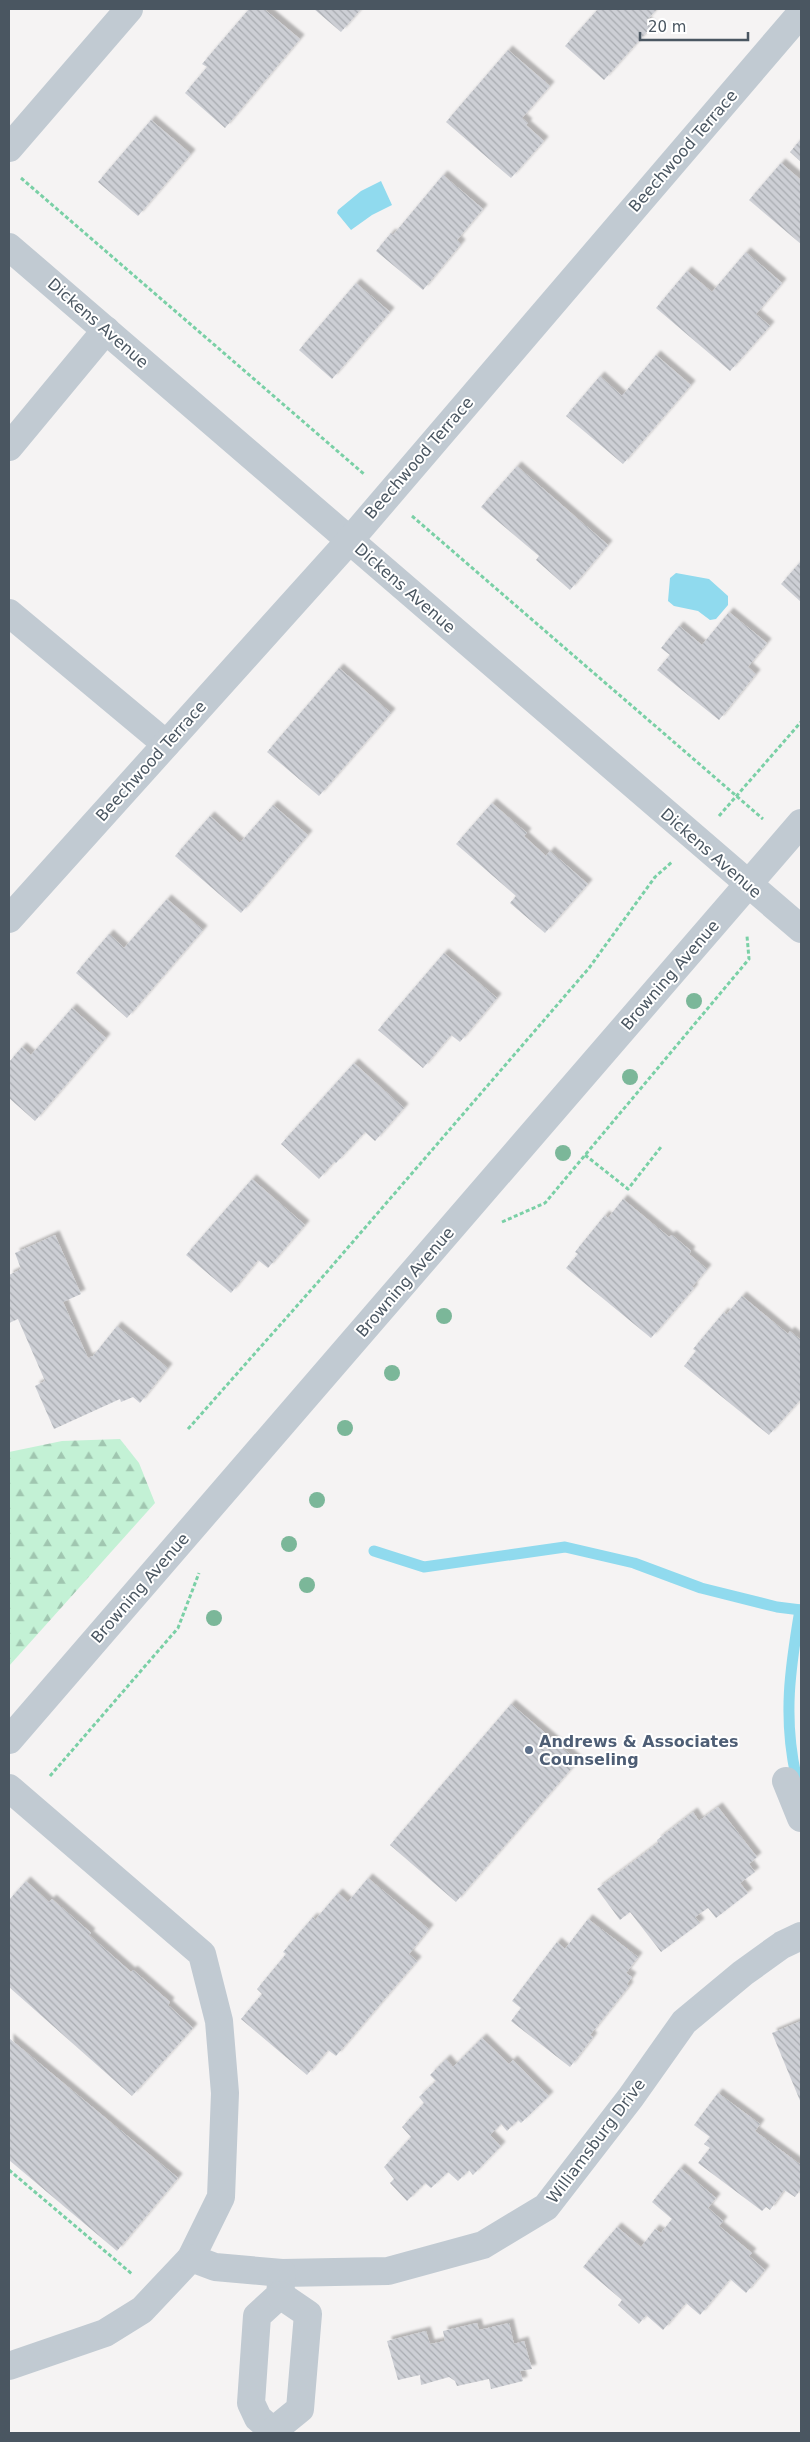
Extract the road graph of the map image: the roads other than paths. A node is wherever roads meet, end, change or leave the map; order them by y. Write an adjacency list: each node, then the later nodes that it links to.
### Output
1 (129, 9): 3 (street)
2 (801, 13): 7 (street, Beechwood Terrace)
3 (9, 148)
4 (9, 246): 5 (street, Dickens Avenue)
5 (106, 330): 6 (street); 7 (street, Dickens Avenue)
6 (9, 447)
7 (350, 540): 9 (street, Beechwood Terrace); 11 (street, Dickens Avenue)
8 (9, 613): 9 (street)
9 (166, 744): 12 (street, Beechwood Terrace)
10 (801, 823): 11 (street, Browning Avenue)
11 (748, 885): 13 (street, Dickens Avenue); 14 (street, Browning Avenue)
12 (9, 919)
13 (801, 929)
14 (9, 1740)
15 (786, 1781): 17 (street)
16 (9, 1788): 19 (street)
17 (801, 1818)
18 (801, 1936): 20 (street, Williamsburg Drive)
19 (191, 2258): 20 (street, Williamsburg Drive); 21 (street)
20 (281, 2284): 22 (street); 22 (street)
21 (9, 2366)
22 (273, 2432)

